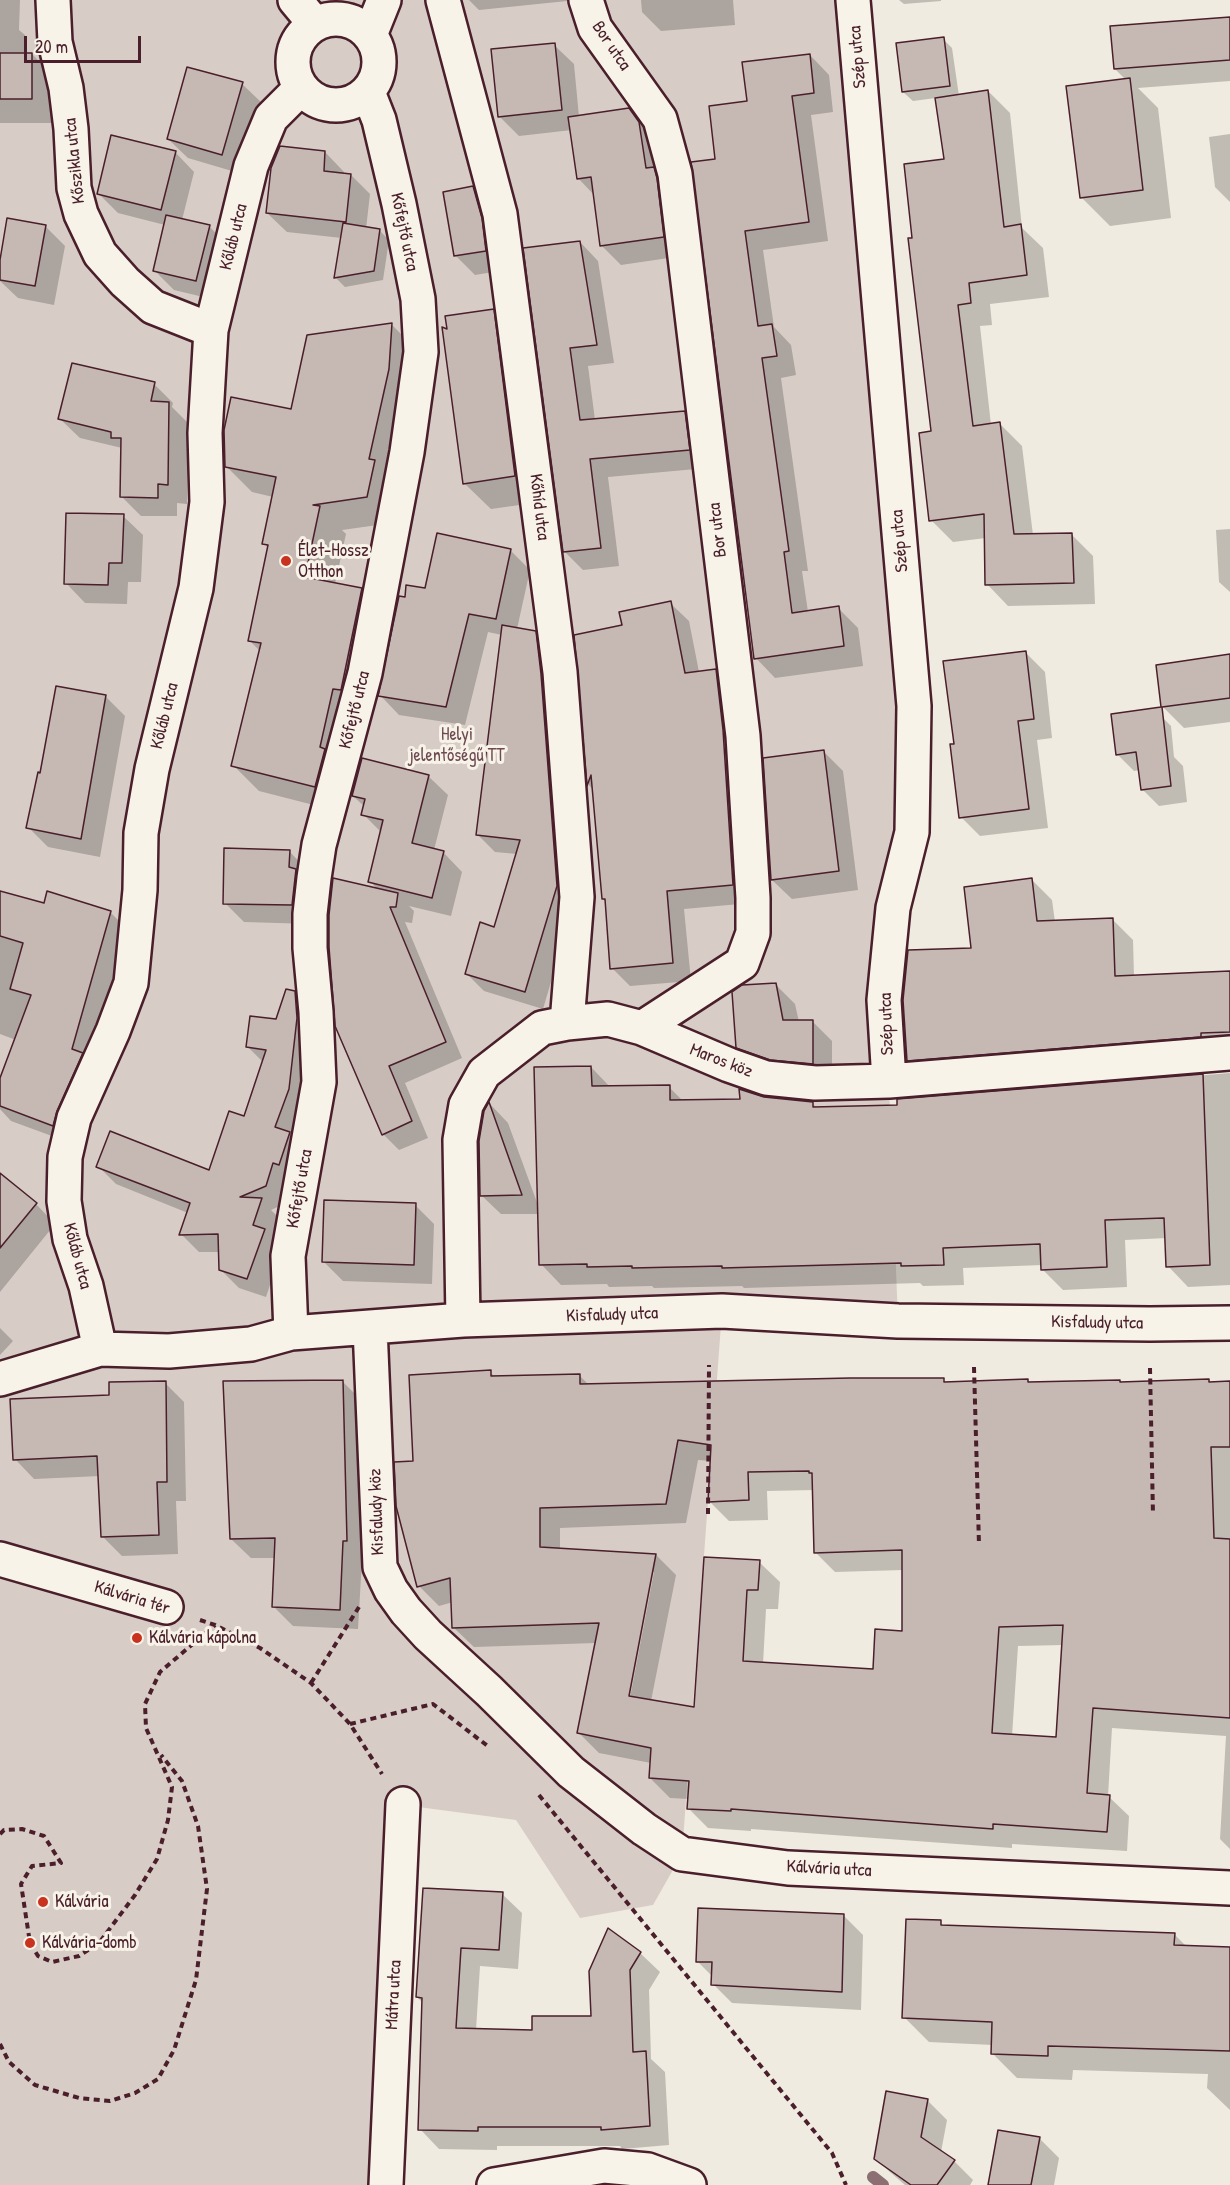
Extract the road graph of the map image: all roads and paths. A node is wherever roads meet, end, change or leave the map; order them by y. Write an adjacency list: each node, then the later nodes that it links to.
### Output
1 (53, 0): 10 (street, Kőszikla utca)
2 (384, 0): 7 (street)
3 (443, 0): 11 (street, Kőhíd utca)
4 (586, 0): 12 (street, Bor utca)
5 (853, 0): 14 (street, Szép utca)
6 (305, 12): 7 (street); 8 (street)
7 (370, 35): 9 (street)
8 (302, 88): 9 (street); 10 (street, Kőláb utca)
9 (368, 92): 18 (street, Kőfejtő utca)
10 (211, 330): 19 (street, Kőláb utca)
11 (567, 1023): 12 (street, Maros köz); 15 (street, Maros köz)
12 (642, 1028): 14 (street, Maros köz)
13 (1230, 1053): 14 (street, Maros köz)
14 (889, 1081)
15 (464, 1320): 16 (street, Kisfaludy utca); 17 (street, Kisfaludy utca)
16 (1230, 1323)
17 (370, 1327): 18 (street, Kisfaludy utca); 28 (street, Kisfaludy köz)
18 (291, 1333): 19 (street, Kisfaludy utca)
19 (100, 1350): 23 (street, Kisfaludy utca)
20 (710, 1365): 24 (path)
21 (974, 1367): 26 (path)
22 (1150, 1368): 25 (path)
23 (0, 1379)
24 (708, 1514)
25 (1153, 1515)
26 (979, 1545)
27 (0, 1559): 29 (street, Kálvária tér)
28 (380, 1567): 31 (path); 32 (street, Kisfaludy köz)
29 (166, 1607): 30 (path, Kálvária tér)
30 (215, 1625): 31 (path, Kálvária tér); 34 (path)
31 (311, 1683): 33 (path, Kálvária tér)
32 (489, 1691): 39 (street, Kálvária utca)
33 (350, 1724): 35 (path); 37 (path, Kálvária tér)
34 (158, 1752): 38 (path); 40 (path)
35 (496, 1752)
36 (536, 1791): 45 (path)
37 (403, 1804): 42 (street, Mátra utca)
38 (0, 1834)
39 (1230, 1888)
40 (0, 2044)
41 (605, 2176): 43 (street); 44 (street)
42 (386, 2185)
43 (494, 2185)
44 (689, 2185)
45 (846, 2185)

